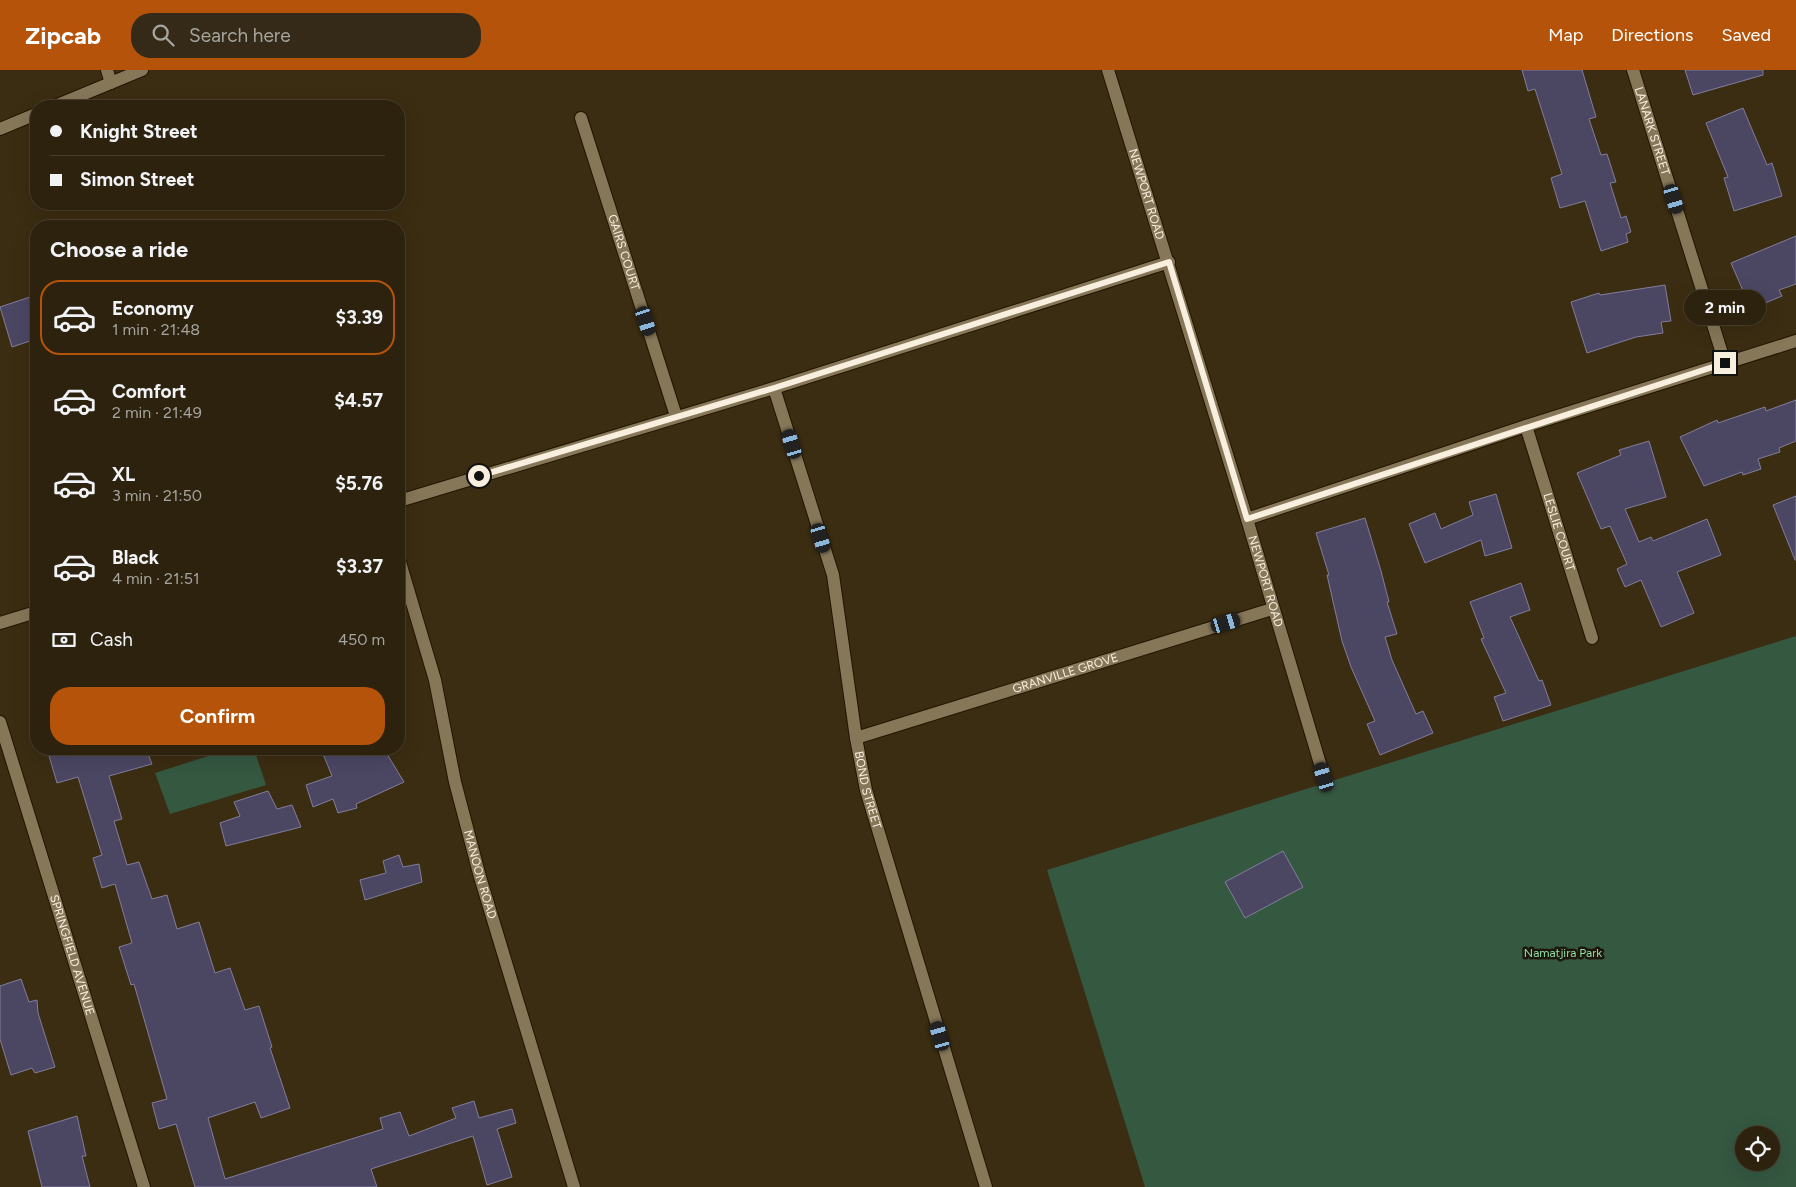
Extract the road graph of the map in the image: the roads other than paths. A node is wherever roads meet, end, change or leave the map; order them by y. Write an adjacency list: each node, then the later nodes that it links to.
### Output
1 (107, 70): 5 (street)
2 (142, 70): 5 (street)
3 (1108, 70): 10 (street, NEWPORT ROAD)
4 (1633, 70): 12 (street, LANARK STREET)
5 (111, 83): 6 (street)
6 (70, 100)
7 (30, 116): 9 (street)
8 (581, 118): 14 (street, GAIRS COURT)
9 (0, 129)
10 (1169, 262): 13 (street); 17 (street, NEWPORT ROAD)
11 (1796, 341): 12 (street)
12 (1725, 363): 15 (street)
13 (774, 388): 14 (street); 24 (street, BOND STREET)
14 (676, 416): 16 (street)
15 (1526, 426): 17 (street); 22 (street, LESLIE COURT)
16 (405, 499)
17 (1247, 519): 19 (street, NEWPORT ROAD)
18 (405, 579): 26 (street, MANOON ROAD)
19 (1272, 609): 24 (street, GRANVILLE GROVE); 25 (street, NEWPORT ROAD)
20 (30, 614): 21 (street)
21 (0, 623)
22 (1592, 638)
23 (0, 722): 27 (street, SPRINGFIELD AVENUE)
24 (856, 738): 28 (street, BOND STREET)
25 (1324, 777)
26 (572, 1186)
27 (144, 1187)
28 (986, 1187)

